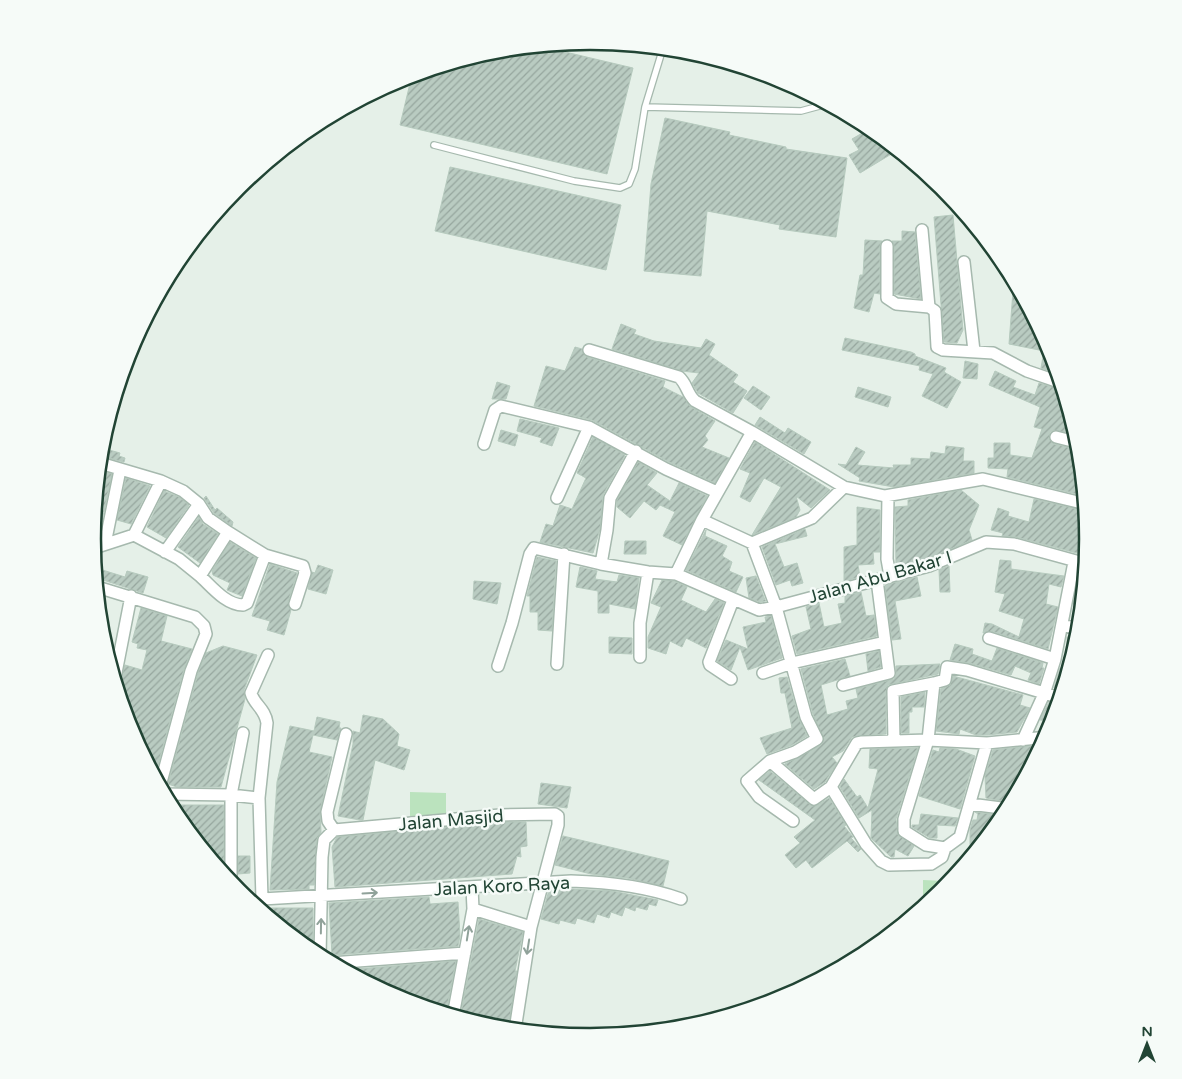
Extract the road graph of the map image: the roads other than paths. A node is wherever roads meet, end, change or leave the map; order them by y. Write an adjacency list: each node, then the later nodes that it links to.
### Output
1 (661, 55): 3 (lane)
2 (819, 106): 3 (lane)
3 (645, 107): 4 (lane)
4 (434, 145)
5 (922, 230): 8 (street)
6 (887, 246): 8 (street)
7 (964, 262): 10 (street)
8 (929, 306): 10 (street)
9 (590, 350): 13 (street)
10 (974, 351): 11 (street)
11 (1054, 381)
12 (588, 427): 16 (street); 17 (street); 24 (street)
13 (752, 432): 21 (street); 22 (street)
14 (1056, 437): 15 (street)
15 (1070, 441)
16 (484, 444)
17 (636, 451): 22 (street); 38 (street)
18 (108, 466): 19 (street)
19 (120, 470): 20 (street); 30 (street)
20 (161, 481): 26 (street); 29 (street)
21 (844, 486): 23 (street); 31 (street)
22 (717, 492): 27 (street)
23 (888, 496): 25 (street); 42 (street)
24 (557, 498)
25 (1079, 502)
26 (199, 504): 28 (street); 33 (street)
27 (702, 520): 31 (street); 40 (street)
28 (228, 532): 35 (street); 41 (street)
29 (134, 535): 32 (street); 33 (street)
30 (101, 538)
31 (752, 543): 48 (street)
32 (101, 545)
33 (165, 552): 41 (street)
34 (564, 554): 38 (street); 58 (street); 59 (street)
35 (265, 556): 41 (street); 47 (street)
36 (1074, 562): 37 (street, Jalan Abu Bakar I); 42 (street, Jalan Abu Bakar I); 49 (street)
37 (1079, 563)
38 (601, 564): 39 (street)
39 (648, 572): 40 (street); 54 (street)
40 (676, 574): 46 (street, Jalan Abu Bakar I)
41 (200, 576)
42 (890, 576): 43 (street, Jalan Abu Bakar I)
43 (877, 580): 48 (street, Jalan Abu Bakar I); 52 (street)
44 (105, 589): 45 (street)
45 (131, 596): 56 (street); 74 (street)
46 (733, 600): 48 (street, Jalan Abu Bakar I); 61 (street)
47 (296, 604)
48 (776, 607): 57 (street)
49 (1062, 626): 50 (street); 55 (street)
50 (1072, 627)
51 (990, 638): 55 (street)
52 (885, 642): 57 (street); 63 (street)
53 (268, 655): 78 (street)
54 (640, 656)
55 (1054, 659): 64 (street)
56 (117, 662)
57 (792, 663): 60 (street); 73 (street)
58 (557, 664)
59 (498, 666)
60 (763, 673)
61 (731, 679)
62 (934, 683): 64 (street); 68 (street); 71 (street)
63 (843, 685)
64 (1044, 694): 65 (street); 69 (street)
65 (1055, 697)
66 (243, 732): 77 (street)
67 (346, 734): 82 (street)
68 (928, 740): 71 (street); 72 (street); 83 (street)
69 (1023, 740): 70 (street); 72 (street)
70 (1037, 740)
71 (894, 741): 75 (street)
72 (987, 743): 79 (street)
73 (770, 761): 75 (street); 81 (street)
74 (163, 776)
75 (831, 787): 83 (street)
76 (173, 794): 77 (street)
77 (231, 795): 78 (street); 84 (street)
78 (260, 798): 89 (street)
79 (970, 804): 80 (street); 83 (street)
80 (1000, 808)
81 (793, 821)
82 (334, 830): 85 (street, Jalan Masjid); 87 (street)
83 (945, 848)
84 (231, 871)
85 (542, 882): 86 (street, Jalan Koro Raya); 88 (street, Jalan Koro Raya); 92 (street)
86 (472, 888): 87 (street, Jalan Koro Raya, one-way to 86); 91 (street)
87 (321, 896): 90 (street, Jalan Koro Raya); 93 (street, one-way to 87)
88 (681, 899)
89 (261, 901)
90 (263, 904)
91 (473, 909): 92 (street); 94 (street, one-way to 91)
92 (531, 928): 97 (street, one-way to 97)
93 (320, 948)
94 (464, 953): 95 (street); 96 (street)
95 (343, 961)
96 (454, 1009)
97 (516, 1023)

